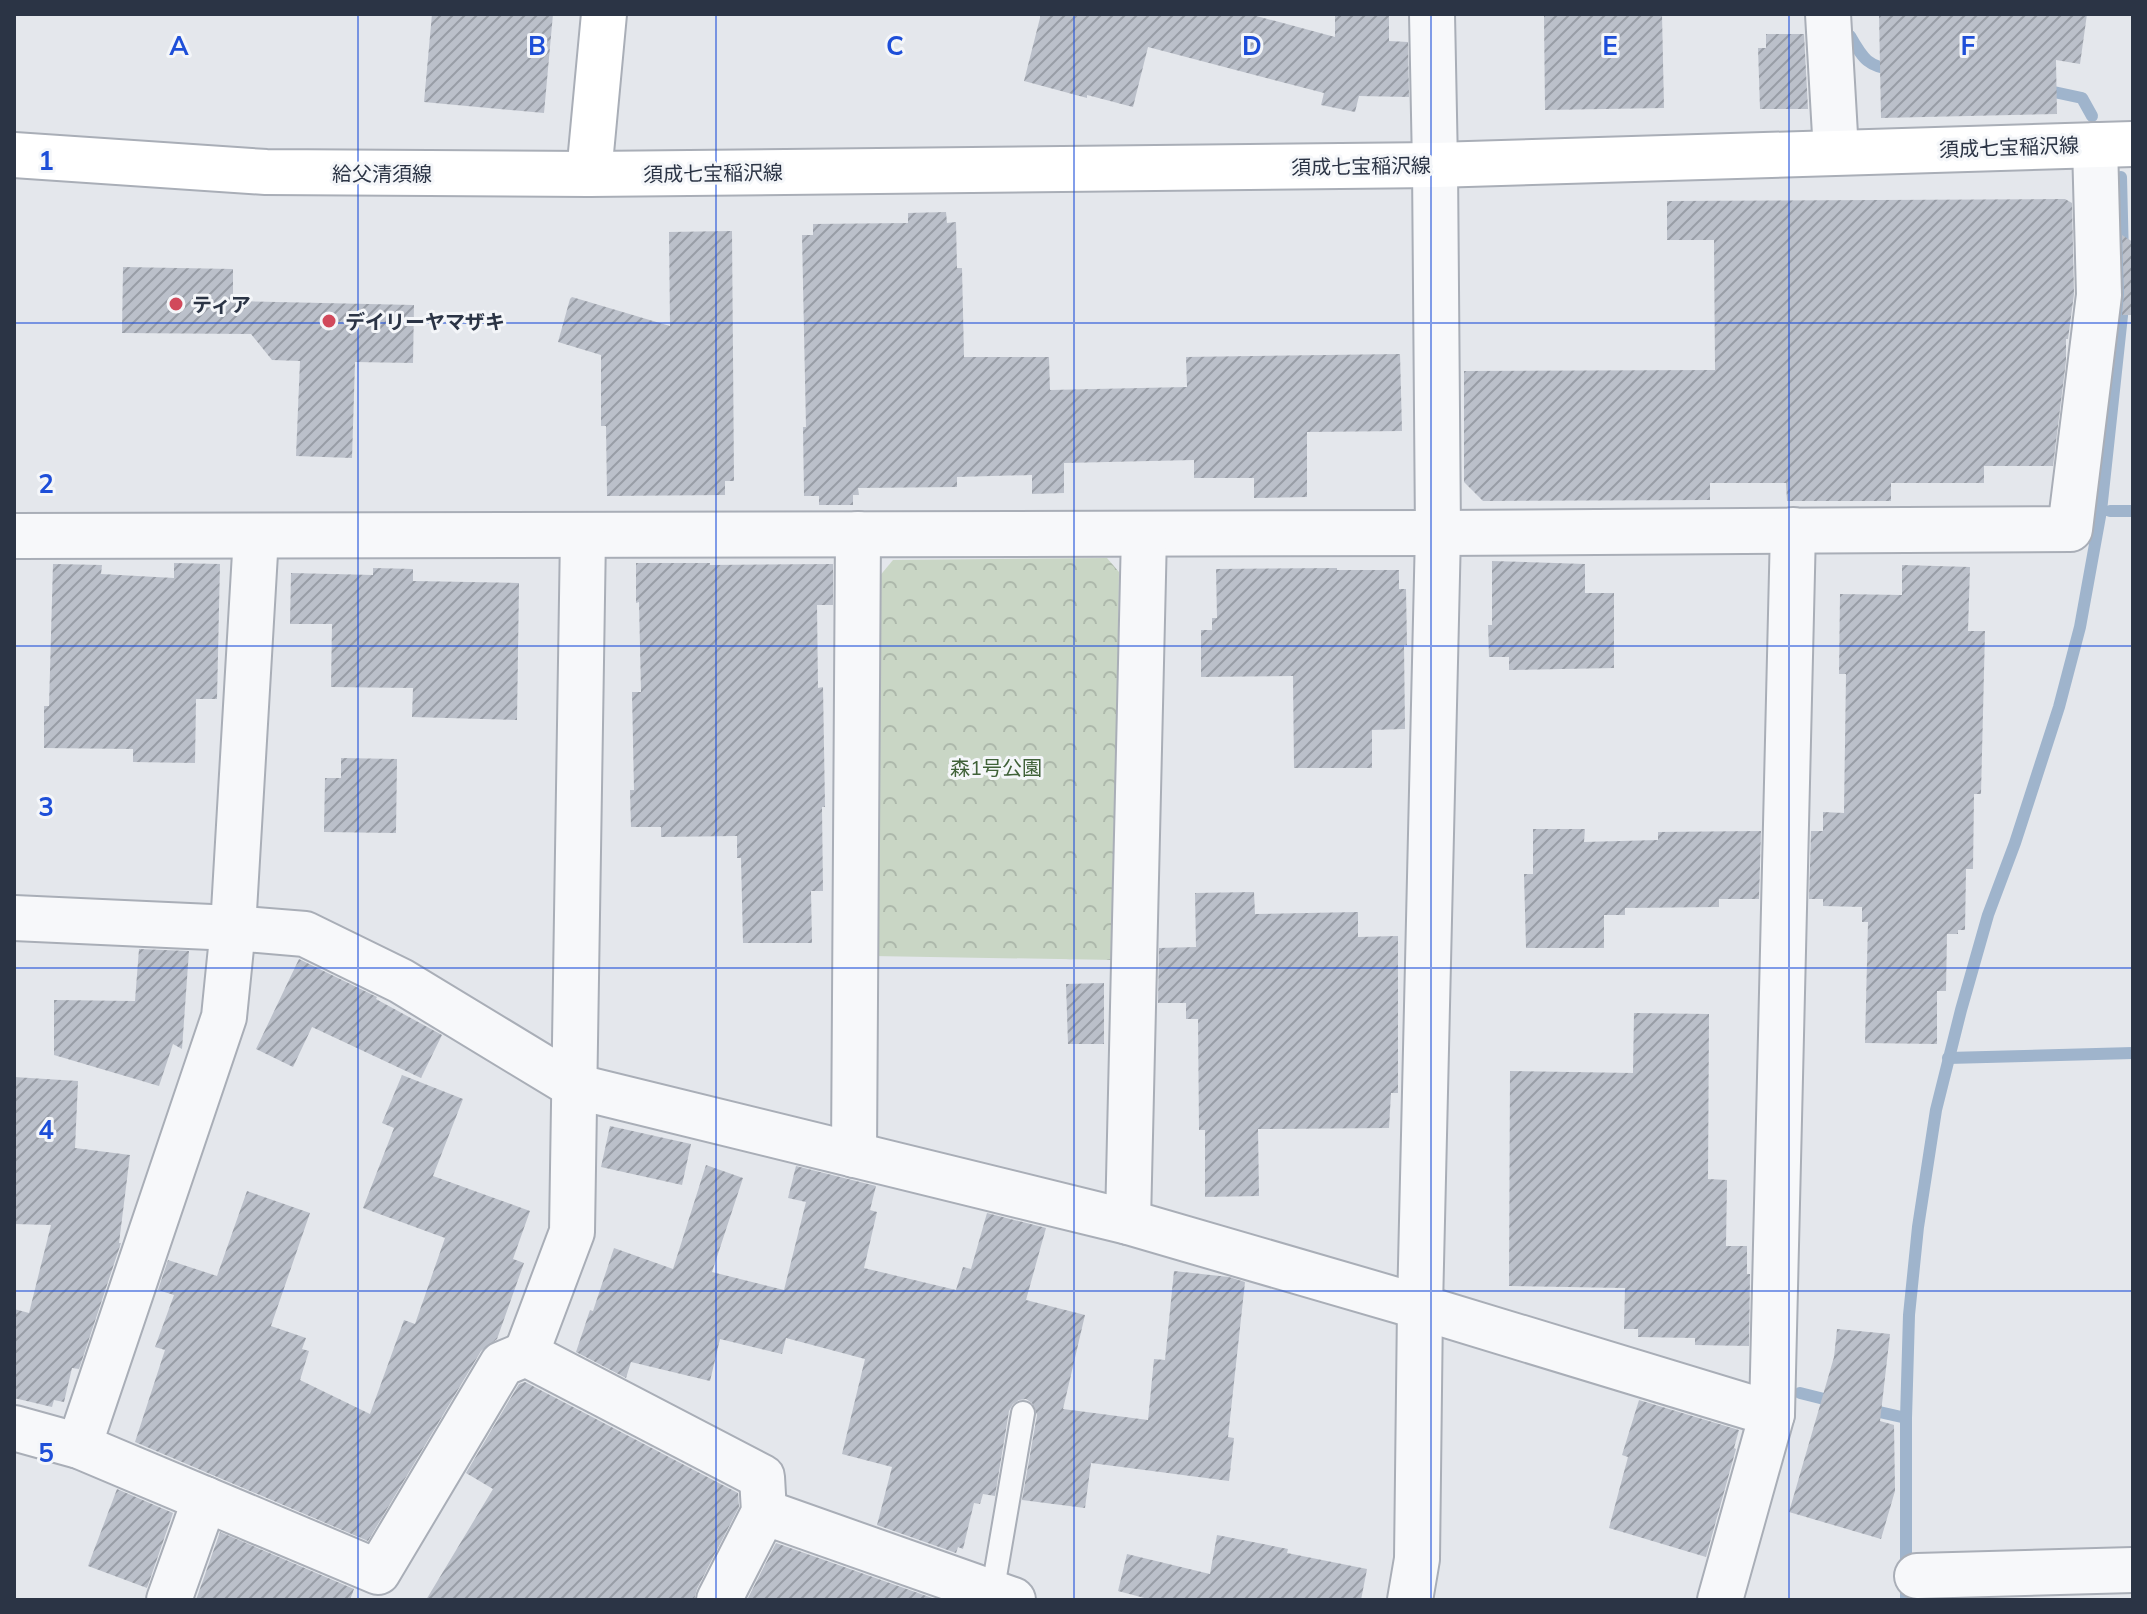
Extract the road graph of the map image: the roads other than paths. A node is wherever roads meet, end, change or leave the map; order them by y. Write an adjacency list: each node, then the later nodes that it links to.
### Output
1 (604, 14): 8 (main road)
2 (1432, 14): 7 (street)
3 (1828, 14): 5 (street)
4 (2114, 144): 5 (main road, 須成七宝稲沢線); 9 (street)
5 (1836, 152): 7 (main road, 須成七宝稲沢線)
6 (14, 155): 8 (main road, 給父清須線)
7 (1435, 165): 8 (main road, 須成七宝稲沢線); 10 (street)
8 (589, 174)
9 (1793, 530): 10 (street); 24 (street)
10 (1438, 533): 12 (street); 21 (street)
11 (858, 534): 12 (street); 13 (street); 19 (street)
12 (1144, 534): 20 (street)
13 (583, 535): 15 (street); 18 (street)
14 (14, 536): 15 (street)
15 (256, 536): 17 (street)
16 (14, 918): 17 (street)
17 (233, 928): 18 (street); 26 (street)
18 (574, 1086): 19 (street); 22 (street)
19 (854, 1155): 20 (street)
20 (1128, 1222): 21 (street)
21 (1420, 1307): 24 (street); 34 (street)
22 (526, 1354): 27 (street); 28 (street)
23 (1023, 1413): 31 (lane)
24 (1772, 1414): 35 (street)
25 (14, 1428): 26 (street)
26 (79, 1446): 27 (street)
27 (205, 1499): 32 (street)
28 (764, 1512): 31 (street); 33 (street)
29 (2133, 1570): 30 (street)
30 (1917, 1576)
31 (1002, 1597)
32 (169, 1600)
33 (719, 1600)
34 (1410, 1600)
35 (1720, 1600)

